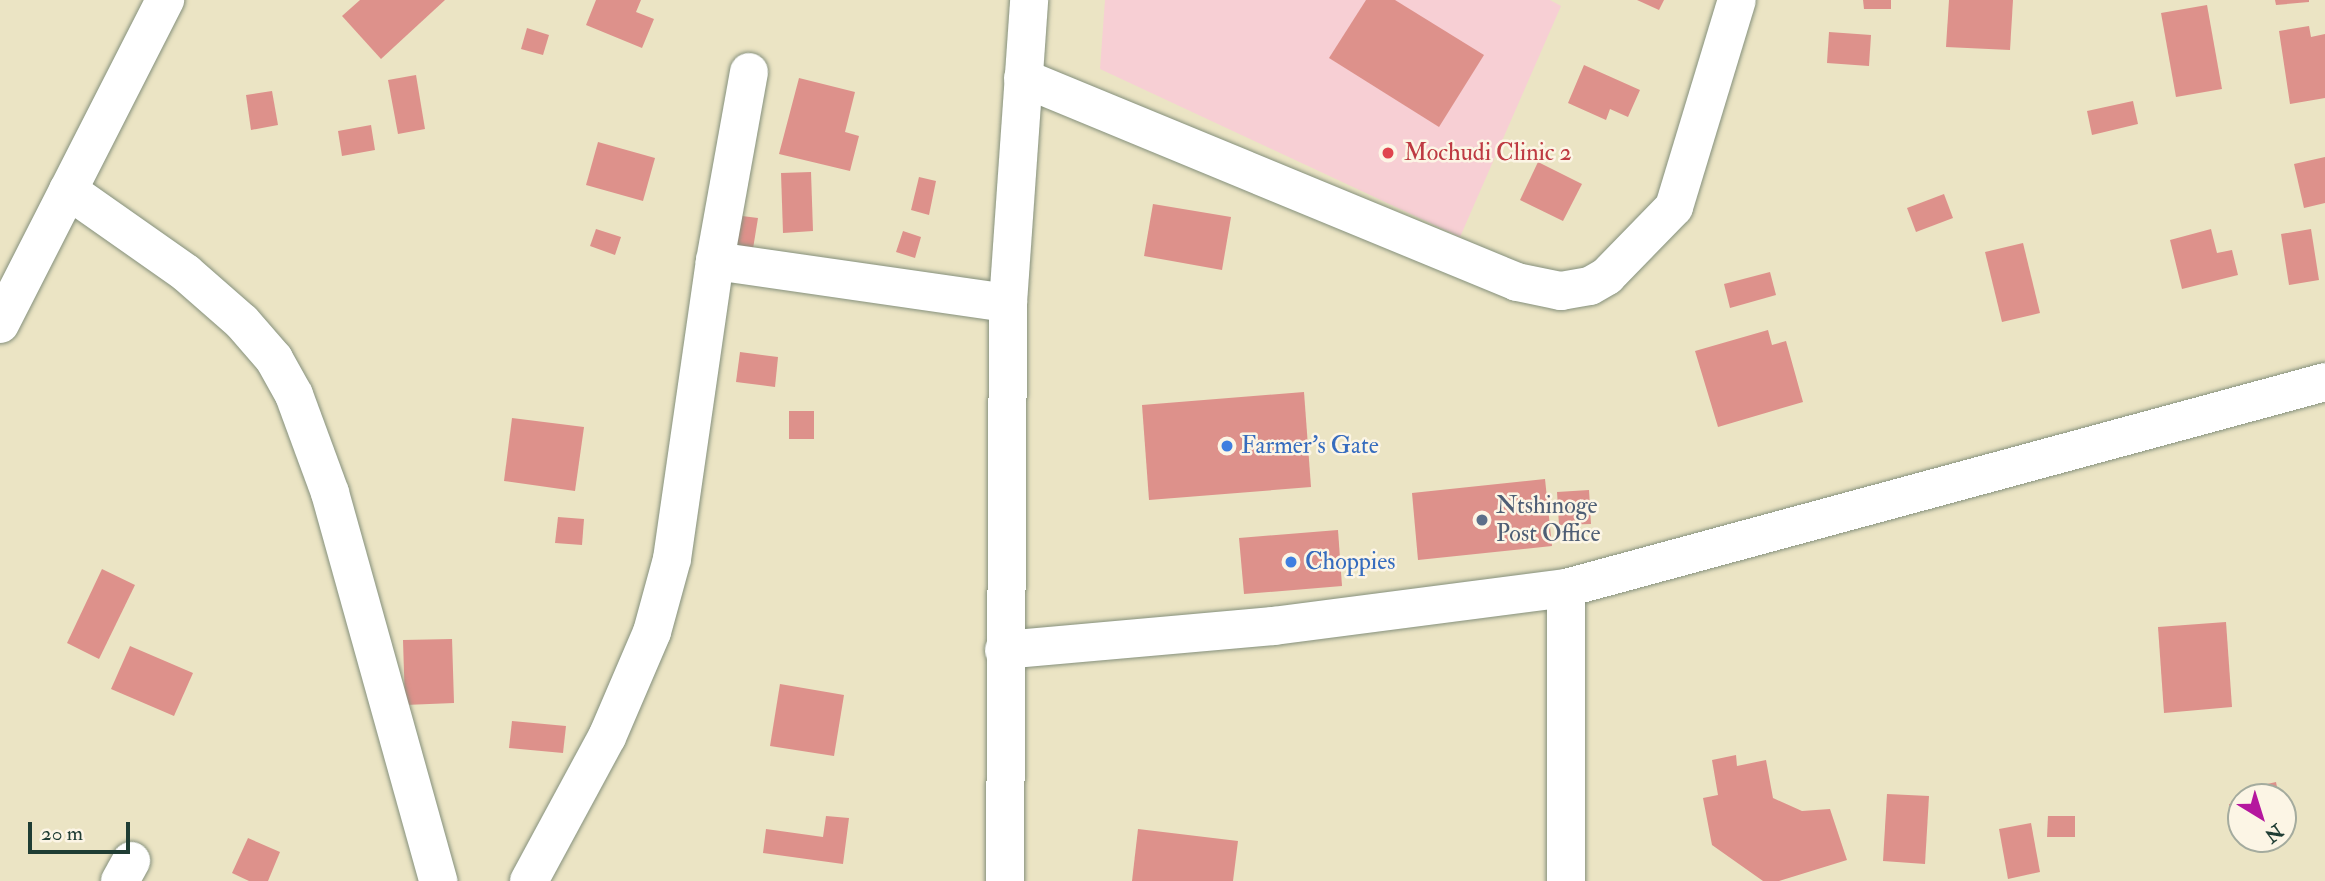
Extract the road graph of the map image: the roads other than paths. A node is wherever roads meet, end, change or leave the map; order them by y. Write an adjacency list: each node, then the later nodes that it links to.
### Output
1 (165, 0): 6 (street)
2 (1029, 0): 5 (street)
3 (1737, 0): 5 (street)
4 (749, 72): 7 (street)
5 (1023, 78): 8 (street)
6 (68, 190): 9 (street); 13 (street)
7 (715, 261): 8 (street); 14 (street)
8 (1008, 303): 12 (street)
9 (0, 324)
10 (2325, 382): 11 (street)
11 (1566, 588): 12 (street); 16 (street)
12 (1004, 650): 15 (street)
13 (438, 881)
14 (529, 881)
15 (1005, 881)
16 (1566, 881)

